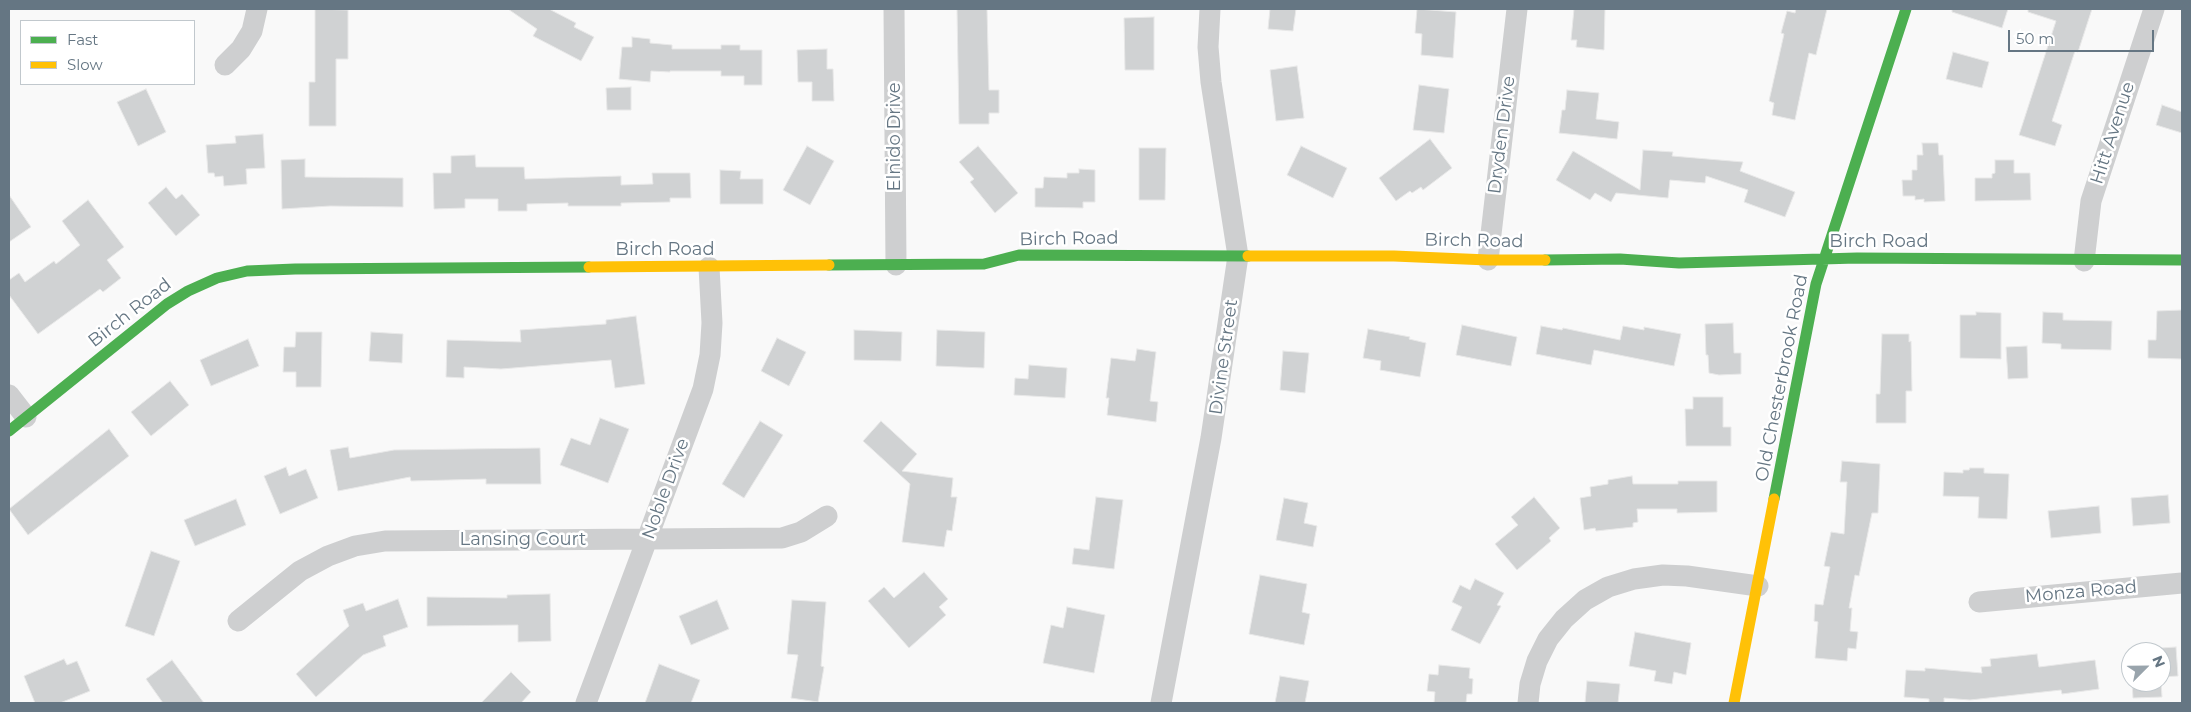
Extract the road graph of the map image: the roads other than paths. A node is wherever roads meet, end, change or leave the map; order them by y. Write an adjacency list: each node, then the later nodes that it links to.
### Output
1 (257, 9): 7 (street)
2 (894, 9): 13 (street, Elnido Drive)
3 (1210, 9): 8 (street, Divine Street)
4 (1517, 9): 9 (street, Dryden Drive)
5 (1906, 9): 10 (street, Old Chesterbrook Road)
6 (2154, 9): 12 (street, Hitt Avenue)
7 (225, 65)
8 (1238, 256): 9 (street, Birch Road); 13 (street, Birch Road); 25 (street, Divine Street)
9 (1488, 260): 10 (street, Birch Road)
10 (1825, 260): 12 (street, Birch Road); 21 (street, Old Chesterbrook Road)
11 (2182, 260): 12 (street, Birch Road)
12 (2084, 261)
13 (896, 266): 14 (street, Birch Road)
14 (710, 267): 16 (street, Birch Road); 19 (street, Noble Drive)
15 (9, 395): 16 (street)
16 (26, 417): 17 (street, Birch Road)
17 (9, 432)
18 (827, 516): 19 (street, Lansing Court)
19 (648, 539): 23 (street, Lansing Court); 24 (street, Noble Drive)
20 (2182, 583): 22 (street, Monza Road)
21 (1758, 586): 26 (street); 27 (street, Old Chesterbrook Road)
22 (1979, 602)
23 (238, 621)
24 (586, 703)
25 (1161, 703)
26 (1528, 703)
27 (1734, 703)

